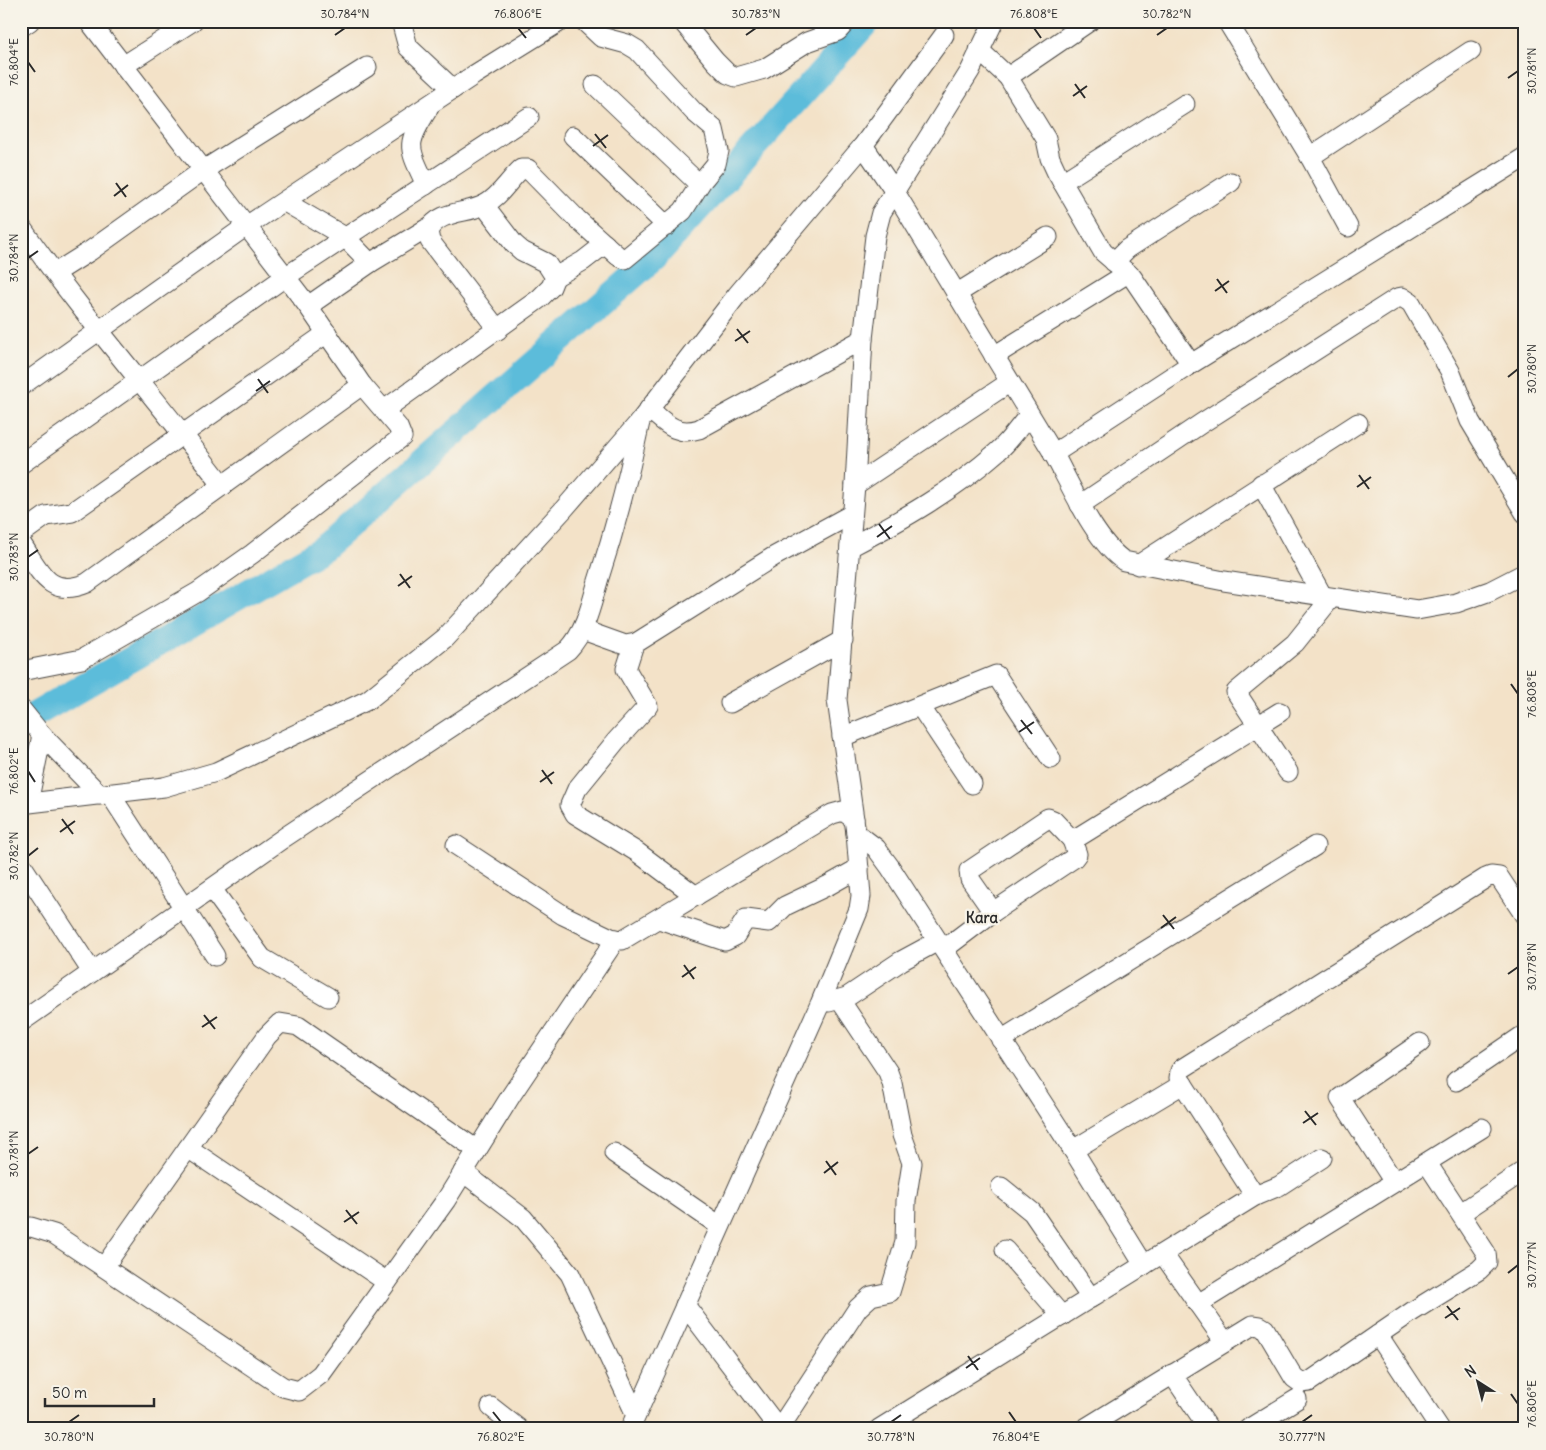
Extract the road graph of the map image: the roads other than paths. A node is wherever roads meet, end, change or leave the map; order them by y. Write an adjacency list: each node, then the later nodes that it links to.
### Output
1 (30, 21): 12 (street)
2 (89, 21): 16 (street)
3 (193, 21): 16 (street)
4 (401, 21): 20 (street)
5 (561, 21): 20 (street)
6 (584, 21): 31 (street)
7 (682, 21): 8 (street)
8 (847, 21)
9 (994, 21): 14 (street)
10 (1090, 21): 18 (street)
11 (1227, 21): 27 (street)
12 (21, 27)
13 (944, 35): 25 (street)
14 (979, 50): 18 (street); 33 (street)
15 (1471, 51): 27 (street)
16 (123, 66): 28 (street)
17 (367, 67): 28 (street)
18 (1008, 76): 29 (street)
19 (595, 85): 31 (street)
20 (453, 89): 21 (street)
21 (431, 104): 32 (street); 34 (street)
22 (1184, 104): 29 (street)
23 (529, 117): 32 (street)
24 (574, 136): 37 (street)
25 (862, 147): 33 (street); 63 (street)
26 (1525, 156): 56 (street)
27 (1310, 157): 40 (street)
28 (202, 170): 39 (street); 46 (street)
29 (1062, 182): 45 (street)
30 (1231, 182): 45 (street)
31 (699, 184): 37 (street)
32 (426, 185): 41 (street)
33 (895, 192): 49 (street); 54 (street)
34 (284, 202): 39 (street); 41 (street)
35 (484, 205): 36 (street); 43 (street); 47 (street)
36 (431, 226): 44 (street); 51 (street)
37 (666, 226): 43 (street)
38 (21, 227): 46 (street)
39 (245, 227): 48 (street); 52 (street)
40 (1348, 227)
41 (345, 237): 44 (street); 48 (street)
42 (1048, 237): 49 (street)
43 (605, 244): 47 (street)
44 (370, 264): 50 (street)
45 (1121, 267): 55 (street); 56 (street)
46 (55, 272): 52 (street)
47 (555, 276): 51 (street)
48 (285, 277): 50 (street); 57 (street)
49 (956, 294): 55 (street)
50 (308, 306): 53 (street)
51 (498, 330): 61 (street)
52 (100, 332): 57 (street); 60 (street)
53 (327, 333): 59 (street); 65 (street)
54 (863, 340): 63 (street); 69 (street)
55 (994, 356): 58 (street)
56 (1191, 364): 66 (street)
57 (141, 380): 65 (street); 67 (street)
58 (1010, 382): 62 (street); 69 (street)
59 (362, 385): 61 (street); 70 (street)
60 (21, 386)
61 (384, 410): 83 (street)
62 (1030, 414): 66 (street); 76 (street)
63 (644, 415): 80 (street); 94 (street)
64 (1358, 423): 68 (street)
65 (183, 433): 70 (street); 74 (street)
66 (1053, 454): 71 (street)
67 (21, 464)
68 (1260, 484): 77 (street); 79 (street)
69 (855, 485): 73 (street)
70 (223, 486): 75 (street)
71 (1080, 506): 72 (street); 77 (street)
72 (1525, 513)
73 (852, 514): 76 (street); 82 (street)
74 (21, 534)
75 (21, 544)
76 (850, 547): 81 (street)
77 (1138, 564): 79 (street)
78 (1525, 573): 79 (street)
79 (1327, 598): 88 (street)
80 (583, 630): 82 (street); 102 (street)
81 (843, 640): 84 (street); 90 (street)
82 (634, 644): 103 (street)
83 (21, 671)
84 (730, 703)
85 (920, 706): 90 (street); 91 (street); 93 (street)
86 (21, 709): 89 (street)
87 (1280, 712): 88 (street)
88 (1258, 726): 92 (street); 97 (street)
89 (42, 735): 94 (street); 95 (street)
90 (842, 737): 96 (street)
91 (1051, 759)
92 (1288, 772)
93 (972, 784)
94 (105, 795): 95 (street); 104 (street)
95 (25, 804)
96 (855, 826): 101 (street); 103 (street); 109 (street)
97 (1074, 841): 105 (street); 105 (street)
98 (456, 845): 108 (street)
99 (1315, 846): 117 (street)
100 (21, 864): 111 (street)
101 (859, 868): 107 (street); 114 (street)
102 (212, 889): 104 (street); 112 (street)
103 (696, 896): 107 (street)
104 (184, 910): 110 (street); 111 (street)
105 (992, 912): 109 (street)
106 (1525, 916): 120 (street)
107 (659, 919): 108 (street)
108 (616, 939): 123 (street)
109 (941, 945): 113 (street); 117 (street)
110 (215, 956)
111 (92, 972): 115 (street)
112 (328, 997)
113 (840, 1000): 114 (street); 152 (street)
114 (820, 1004): 134 (street)
115 (21, 1022)
116 (1525, 1034): 119 (street)
117 (1002, 1040): 124 (street)
118 (1420, 1043): 130 (street)
119 (1456, 1081)
120 (1183, 1084): 124 (street); 132 (street)
121 (1482, 1128): 127 (street)
122 (188, 1148): 123 (street); 139 (street); 140 (street)
123 (477, 1150): 129 (street)
124 (1073, 1150): 138 (street)
125 (614, 1153): 134 (street)
126 (1322, 1158): 132 (street)
127 (1427, 1163): 130 (street); 133 (street)
128 (1525, 1170): 133 (street)
129 (463, 1172): 140 (street); 150 (street)
130 (1394, 1182): 142 (street)
131 (1001, 1187): 141 (street)
132 (1255, 1196): 137 (street)
133 (1461, 1213): 145 (street)
134 (720, 1226): 143 (street)
135 (21, 1228): 139 (street)
136 (1005, 1250): 144 (street)
137 (1163, 1254): 138 (street); 142 (street)
138 (1144, 1266): 141 (street)
139 (104, 1267): 140 (street)
140 (387, 1282)
141 (1091, 1298): 144 (street)
142 (1198, 1304): 146 (street)
143 (685, 1305): 150 (street); 152 (street)
144 (1062, 1316): 153 (street)
145 (1378, 1335): 146 (street); 157 (street)
146 (1225, 1342): 147 (street)
147 (1172, 1374): 154 (street); 155 (street)
148 (1297, 1399): 156 (street)
149 (490, 1407): 151 (street)
150 (633, 1422)
151 (519, 1429)
152 (779, 1429)
153 (879, 1429)
154 (1084, 1429)
155 (1209, 1429)
156 (1248, 1429)
157 (1440, 1429)

